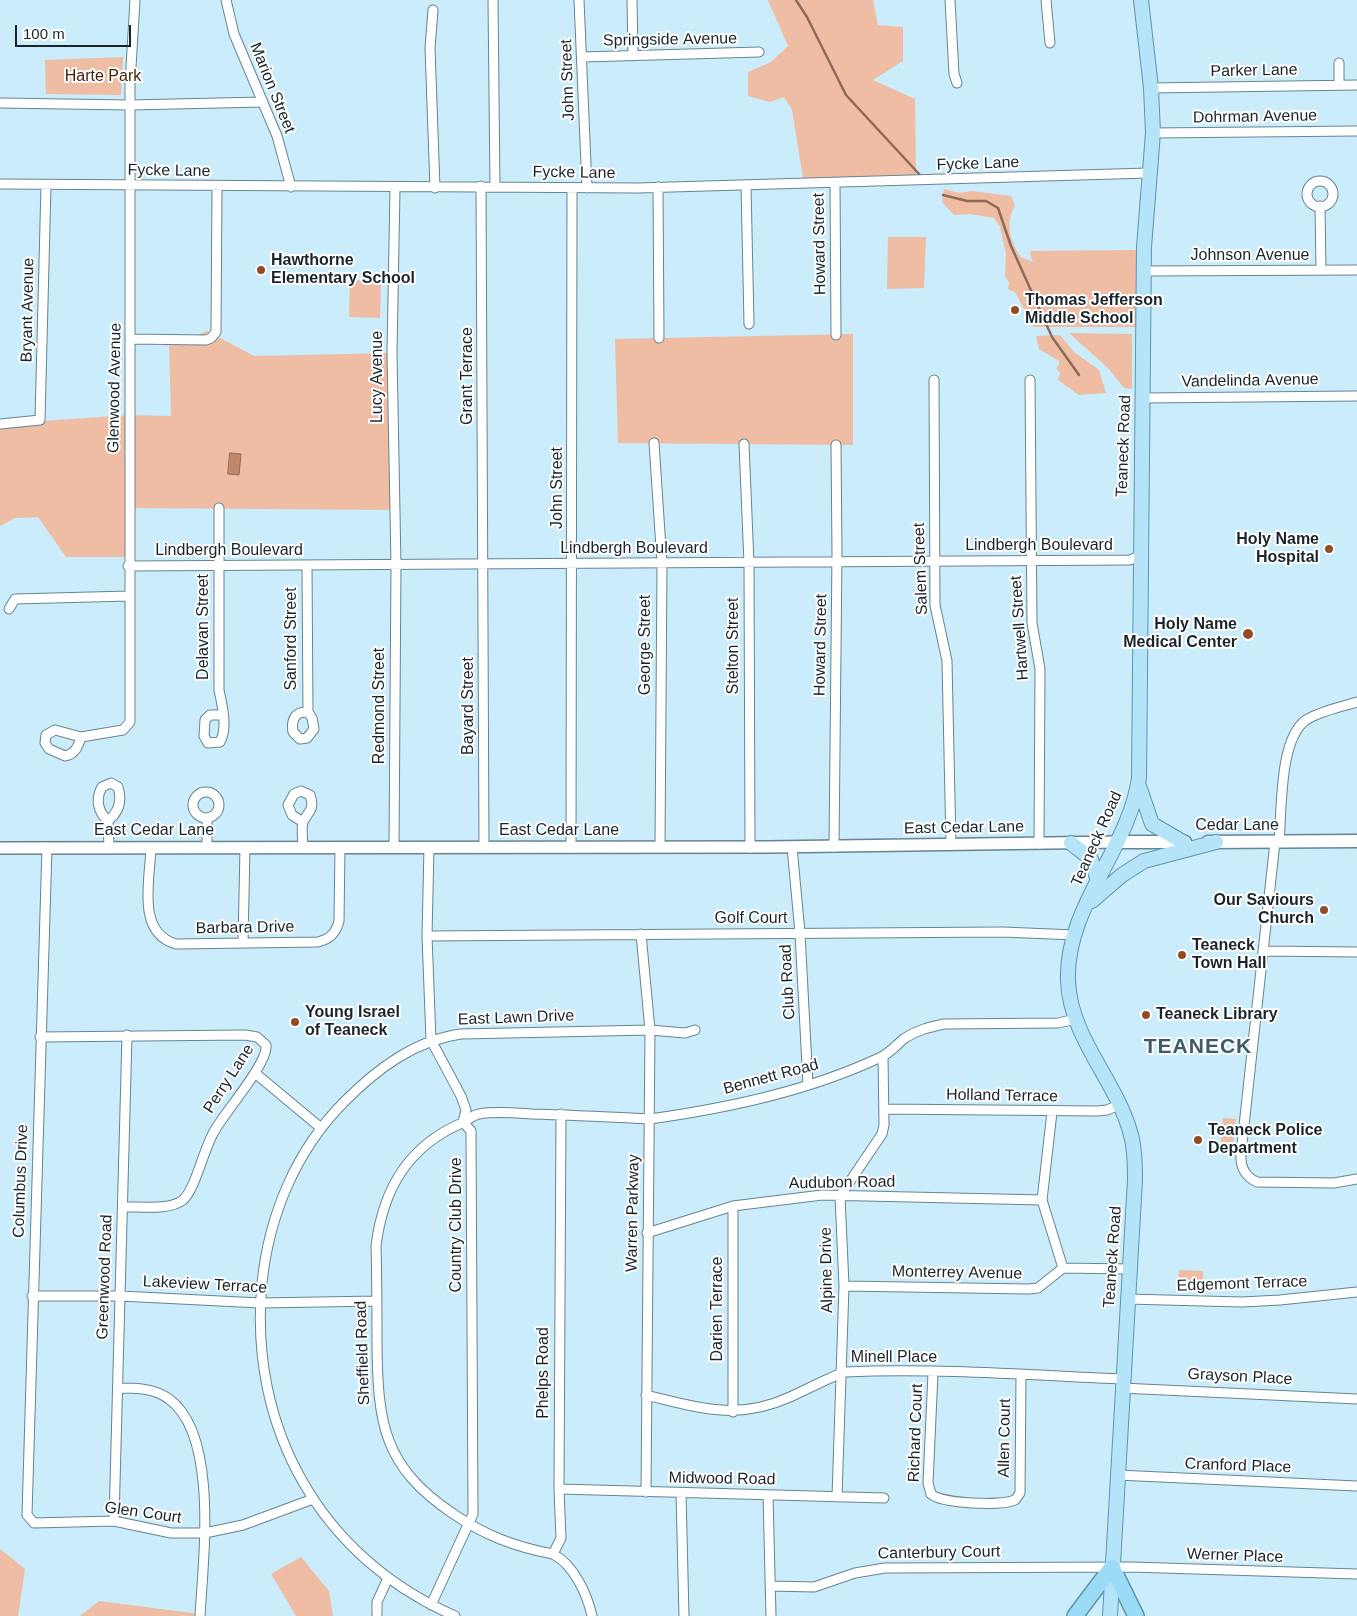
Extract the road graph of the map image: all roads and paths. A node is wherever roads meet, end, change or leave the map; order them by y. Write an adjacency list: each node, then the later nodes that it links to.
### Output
1 (135, 0): 21 (street, Glenwood Avenue)
2 (226, 0): 19 (street, Marion Street)
3 (493, 0): 33 (street)
4 (579, 0): 13 (street, John Street)
5 (632, 0): 12 (street)
6 (950, 0): 15 (street)
7 (1046, 0): 10 (street)
8 (1141, 0): 18 (main road, Teaneck Road)
9 (433, 10): 36 (street)
10 (1050, 43)
11 (759, 52): 12 (street, Springside Avenue)
12 (633, 56): 13 (street, Springside Avenue)
13 (583, 57): 38 (street, John Street)
14 (1339, 63): 16 (street)
15 (957, 83)
16 (1339, 85): 17 (street, Parker Lane); 18 (street, Parker Lane)
17 (1357, 85)
18 (1151, 88): 23 (main road, Teaneck Road)
19 (263, 102): 21 (street); 32 (street, Marion Street)
20 (0, 103): 21 (street)
21 (130, 105): 28 (street, Glenwood Avenue)
22 (1357, 131): 23 (street, Dohrman Avenue)
23 (1153, 133): 24 (main road, Teaneck Road)
24 (1148, 173): 25 (street, Fycke Lane); 42 (main road, Teaneck Road)
25 (834, 183): 29 (street, Fycke Lane); 44 (street, Howard Street)
26 (0, 184): 27 (street, Fycke Lane)
27 (46, 185): 28 (street, Fycke Lane); 51 (street, Bryant Avenue)
28 (131, 185): 30 (street, Fycke Lane); 46 (street, Glenwood Avenue)
29 (746, 185): 34 (street, Fycke Lane); 43 (street)
30 (217, 186): 32 (street, Fycke Lane); 46 (street)
31 (482, 186): 33 (street, Fycke Lane); 36 (street, Fycke Lane); 64 (street, Grant Terrace)
32 (291, 187): 35 (street, Fycke Lane)
33 (495, 187): 37 (street, Fycke Lane)
34 (658, 187): 38 (street, Fycke Lane); 45 (street)
35 (396, 188): 36 (street, Fycke Lane); 63 (street, Lucy Avenue)
36 (435, 188)
37 (572, 188): 38 (street, Fycke Lane); 61 (street, John Street)
38 (587, 188)
39 (1320, 206): 40 (street)
40 (1321, 270): 41 (street, Johnson Avenue); 42 (street, Johnson Avenue)
41 (1357, 270)
42 (1143, 271): 50 (main road, Teaneck Road)
43 (749, 324)
44 (836, 335)
45 (659, 338)
46 (131, 339): 65 (street, Glenwood Avenue)
47 (934, 380): 57 (street, Salem Street)
48 (1030, 380): 58 (street, Hartwell Street)
49 (1357, 396): 50 (street, Vandelinda Avenue)
50 (1143, 398): 56 (main road, Teaneck Road)
51 (0, 424)
52 (654, 443): 62 (street, George Street)
53 (744, 444): 60 (street, Stelton Street)
54 (836, 445): 59 (street, Howard Street)
55 (219, 508): 66 (street, Delavan Street)
56 (1139, 556): 58 (street, Lindbergh Boulevard); 74 (main road, Teaneck Road)
57 (936, 561): 58 (street, Lindbergh Boulevard); 59 (street, Lindbergh Boulevard); 85 (street, Salem Street)
58 (1031, 561): 84 (street, Hartwell Street)
59 (837, 562): 60 (street, Lindbergh Boulevard); 86 (street, Howard Street)
60 (749, 563): 62 (street, Lindbergh Boulevard); 101 (street, Stelton Street)
61 (573, 564): 62 (street, Lindbergh Boulevard); 64 (street, Lindbergh Boulevard); 100 (street, John Street)
62 (662, 564): 87 (street, George Street)
63 (396, 565): 64 (street, Lindbergh Boulevard); 67 (street, Lindbergh Boulevard); 97 (street, Redmond Street)
64 (484, 565): 99 (street, Bayard Street)
65 (128, 566): 66 (street, Lindbergh Boulevard); 68 (street, Glenwood Avenue)
66 (219, 566): 67 (street, Lindbergh Boulevard); 72 (street, Delavan Street)
67 (307, 566): 71 (street, Sanford Street)
68 (129, 596): 69 (street); 73 (street, Glenwood Avenue)
69 (9, 609)
70 (1357, 702): 82 (street)
71 (308, 712)
72 (222, 715)
73 (81, 737)
74 (1138, 784): 79 (main road, Teaneck Road); 80 (main road)
75 (207, 818): 93 (street)
76 (108, 821): 91 (street)
77 (303, 822): 95 (street)
78 (1357, 841): 82 (main road, Cedar Lane)
79 (1118, 842): 80 (main road, Cedar Lane); 83 (street, East Cedar Lane); 102 (main road, Teaneck Road)
80 (1184, 842): 81 (main road, Cedar Lane)
81 (1216, 842): 82 (main road, Cedar Lane); 103 (main road)
82 (1277, 842): 109 (street)
83 (1071, 843): 84 (street, East Cedar Lane); 102 (main road)
84 (1039, 844): 85 (street, East Cedar Lane)
85 (951, 845): 86 (street, East Cedar Lane)
86 (834, 846): 88 (street, East Cedar Lane)
87 (660, 847): 100 (street, East Cedar Lane); 101 (street, East Cedar Lane)
88 (792, 847): 101 (street, East Cedar Lane); 105 (street, Club Road)
89 (0, 848): 90 (street, East Cedar Lane)
90 (47, 848): 91 (street, East Cedar Lane); 115 (street, Columbus Drive)
91 (109, 848): 92 (street, East Cedar Lane)
92 (151, 848): 93 (street, East Cedar Lane); 108 (street, Barbara Drive)
93 (207, 848): 94 (street, East Cedar Lane)
94 (245, 848): 95 (street, East Cedar Lane); 108 (street)
95 (303, 848): 96 (street, East Cedar Lane)
96 (340, 848): 97 (street, East Cedar Lane); 108 (street, Barbara Drive)
97 (394, 848): 98 (street, East Cedar Lane)
98 (429, 848): 99 (street, East Cedar Lane); 107 (street, Country Club Drive)
99 (484, 848): 100 (street, East Cedar Lane)
100 (571, 848)
101 (750, 848)
102 (1098, 881): 103 (main road, Teaneck Road)
103 (1087, 905): 106 (main road, Teaneck Road)
104 (641, 934): 105 (street, Golf Court); 107 (street, Golf Court); 112 (street, Warren Parkway)
105 (800, 934): 106 (street, Golf Court); 119 (street, Club Road)
106 (1075, 935): 111 (main road, Teaneck Road)
107 (427, 936): 116 (street, Country Club Drive)
108 (243, 943)
109 (1263, 951): 110 (street); 127 (street)
110 (1357, 952)
111 (1076, 1019): 117 (street, Bennett Road); 120 (main road, Teaneck Road)
112 (650, 1030): 113 (street, East Lawn Drive); 116 (street, East Lawn Drive); 124 (street, Warren Parkway)
113 (695, 1030)
114 (127, 1035): 115 (street, Perry Lane); 118 (street, Perry Lane); 131 (street, Greenwood Road)
115 (40, 1037): 137 (street, Columbus Drive)
116 (431, 1040): 125 (street, Country Club Drive); 126 (street, East Lawn Drive)
117 (883, 1057): 119 (street, Bennett Road); 121 (street)
118 (255, 1073): 126 (street); 131 (street, Perry Lane)
119 (808, 1085): 124 (street, Bennett Road)
120 (1119, 1105): 122 (street, Holland Terrace); 134 (main road, Teaneck Road)
121 (884, 1109): 122 (street, Holland Terrace); 128 (street)
122 (1052, 1112): 129 (street)
123 (561, 1114): 124 (street, Bennett Road); 125 (street, Bennett Road); 152 (street, Phelps Road)
124 (650, 1119): 132 (street, Warren Parkway)
125 (463, 1122): 140 (street, Sheffield Road); 162 (street, Country Club Drive)
126 (321, 1128): 141 (street, East Lawn Drive)
127 (1357, 1179)
128 (840, 1196): 129 (street, Audubon Road); 130 (street, Audubon Road); 135 (street, Alpine Drive)
129 (1042, 1200): 133 (street)
130 (733, 1206): 132 (street, Audubon Road); 149 (street, Darien Terrace)
131 (122, 1207): 138 (street, Greenwood Road)
132 (647, 1233): 147 (street, Warren Parkway)
133 (1063, 1268): 134 (street); 135 (street, Monterrey Avenue)
134 (1129, 1270): 139 (main road, Teaneck Road)
135 (844, 1286): 142 (street, Alpine Drive)
136 (1357, 1292): 139 (street, Edgemont Terrace)
137 (32, 1296): 138 (street, Lakeview Terrace); 160 (street, Columbus Drive)
138 (120, 1296): 141 (street, Lakeview Terrace); 146 (street, Greenwood Road)
139 (1127, 1299): 145 (main road, Teaneck Road)
140 (377, 1301): 141 (street, Lakeview Terrace); 162 (street, Sheffield Road)
141 (260, 1303): 158 (street, East Lawn Drive)
142 (842, 1372): 143 (street, Minell Place); 149 (street, Minell Place); 156 (street, Alpine Drive)
143 (933, 1372): 144 (street, Minell Place); 159 (street, Richard Court)
144 (1021, 1375): 145 (street, Minell Place); 159 (street, Allen Court)
145 (1122, 1384): 148 (street, Grayson Place); 150 (main road, Teaneck Road)
146 (118, 1388): 161 (street, Greenwood Road); 163 (street)
147 (646, 1395): 149 (street, Minell Place); 153 (street, Warren Parkway)
148 (1357, 1399)
149 (733, 1412)
150 (1117, 1476): 151 (street, Cranford Place); 165 (main road, Teaneck Road)
151 (1357, 1486)
152 (559, 1489): 153 (street, Midwood Road); 164 (street, Phelps Road)
153 (646, 1492): 154 (street, Midwood Road)
154 (681, 1493): 155 (street, Midwood Road); 174 (street)
155 (768, 1495): 156 (street, Midwood Road); 168 (street)
156 (838, 1497): 157 (street, Midwood Road)
157 (884, 1498)
158 (313, 1499): 163 (street, Glen Court); 167 (street, East Lawn Drive)
159 (1015, 1500)
160 (27, 1515): 161 (street, Glen Court)
161 (114, 1521): 163 (street, Glen Court)
162 (469, 1524): 164 (street, Sheffield Road); 169 (street, Country Club Drive)
163 (205, 1533): 171 (street)
164 (553, 1554): 173 (street)
165 (1112, 1567): 166 (street, Werner Place); 168 (street, Canterbury Court); 176 (highway); 177 (main road, Teaneck Road); 178 (highway)
166 (1357, 1574)
167 (388, 1578): 169 (street, East Lawn Drive); 170 (street)
168 (770, 1586): 175 (street)
169 (431, 1605): 172 (street, East Lawn Drive)
170 (378, 1615)
171 (200, 1616)
172 (455, 1616)
173 (592, 1616)
174 (684, 1616)
175 (772, 1616)
176 (1075, 1616)
177 (1110, 1616)
178 (1136, 1616)

